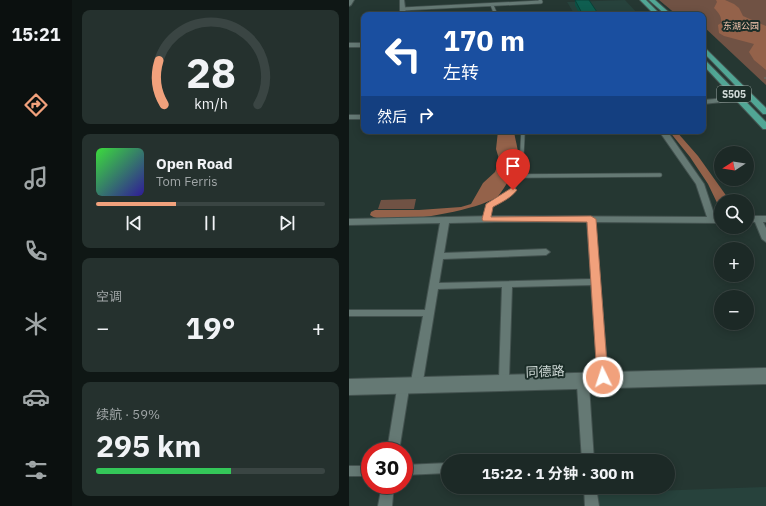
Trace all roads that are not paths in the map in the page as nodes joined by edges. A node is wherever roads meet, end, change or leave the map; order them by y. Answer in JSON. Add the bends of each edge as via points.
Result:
{"nodes":[{"id":1,"x":351,"y":0,"type":"edge"},
{"id":2,"x":403,"y":0,"type":"edge"},
{"id":3,"x":540,"y":0,"type":"edge"},
{"id":4,"x":643,"y":0,"type":"edge"},
{"id":5,"x":652,"y":0,"type":"edge"},
{"id":6,"x":349,"y":4,"type":"edge"},
{"id":7,"x":492,"y":5,"type":"junction"},
{"id":8,"x":403,"y":12,"type":"edge"},
{"id":9,"x":495,"y":12,"type":"edge"},
{"id":10,"x":655,"y":12,"type":"edge"},
{"id":11,"x":666,"y":12,"type":"edge"},
{"id":12,"x":349,"y":41,"type":"edge"},
{"id":13,"x":361,"y":41,"type":"edge"},
{"id":14,"x":361,"y":45,"type":"edge"},
{"id":15,"x":349,"y":46,"type":"edge"},
{"id":16,"x":706,"y":51,"type":"edge"},
{"id":17,"x":706,"y":64,"type":"edge"},
{"id":18,"x":739,"y":99,"type":"junction"},
{"id":19,"x":706,"y":102,"type":"edge"},
{"id":20,"x":766,"y":112,"type":"edge"},
{"id":21,"x":349,"y":117,"type":"edge"},
{"id":22,"x":361,"y":117,"type":"edge"},
{"id":23,"x":766,"y":127,"type":"edge"},
{"id":24,"x":523,"y":134,"type":"edge"},
{"id":25,"x":665,"y":134,"type":"edge"},
{"id":26,"x":660,"y":175,"type":"dead end"},
{"id":27,"x":518,"y":176,"type":"junction"},
{"id":28,"x":714,"y":214,"type":"edge"},
{"id":29,"x":486,"y":219,"type":"junction"},
{"id":30,"x":591,"y":219,"type":"junction"},
{"id":31,"x":762,"y":219,"type":"edge"},
{"id":32,"x":714,"y":220,"type":"edge"},
{"id":33,"x":445,"y":221,"type":"junction"},
{"id":34,"x":349,"y":222,"type":"edge"},
{"id":35,"x":766,"y":239,"type":"edge"},
{"id":36,"x":546,"y":252,"type":"dead end"},
{"id":37,"x":439,"y":256,"type":"junction"},
{"id":38,"x":596,"y":282,"type":"junction"},
{"id":39,"x":507,"y":284,"type":"junction"},
{"id":40,"x":434,"y":286,"type":"junction"},
{"id":41,"x":349,"y":313,"type":"edge"},
{"id":42,"x":429,"y":313,"type":"junction"},
{"id":43,"x":766,"y":372,"type":"edge"},
{"id":44,"x":603,"y":377,"type":"junction"},
{"id":45,"x":504,"y":379,"type":"junction"},
{"id":46,"x":766,"y":380,"type":"edge"},
{"id":47,"x":417,"y":381,"type":"junction"},
{"id":48,"x":349,"y":383,"type":"edge"},
{"id":49,"x":583,"y":385,"type":"junction"},
{"id":50,"x":403,"y":389,"type":"junction"},
{"id":51,"x":349,"y":390,"type":"edge"},
{"id":52,"x":394,"y":442,"type":"edge"},
{"id":53,"x":588,"y":454,"type":"edge"},
{"id":54,"x":441,"y":468,"type":"edge"},
{"id":55,"x":413,"y":470,"type":"edge"},
{"id":56,"x":349,"y":471,"type":"edge"},
{"id":57,"x":361,"y":471,"type":"edge"},
{"id":58,"x":387,"y":494,"type":"edge"},
{"id":59,"x":591,"y":494,"type":"edge"},
{"id":60,"x":385,"y":506,"type":"edge"},
{"id":61,"x":592,"y":506,"type":"edge"}],
"edges":[{"from":1,"to":6,"type":"main road"},
{"from":2,"to":8,"type":"street"},
{"from":3,"to":7,"type":"lane","via":[[541,2]]},
{"from":4,"to":10,"type":"main road"},
{"from":5,"to":11,"type":"main road"},
{"from":7,"to":8,"type":"lane"},
{"from":7,"to":9,"type":"lane"},
{"from":12,"to":13,"type":"main road"},
{"from":14,"to":15,"type":"main road"},
{"from":16,"to":20,"type":"main road","number":"S505"},
{"from":17,"to":18,"type":"main road","number":"S505"},
{"from":18,"to":19,"type":"street"},
{"from":18,"to":23,"type":"main road","number":"S505"},
{"from":21,"to":22,"type":"street"},
{"from":24,"to":27,"type":"lane"},
{"from":25,"to":28,"type":"street","via":[[700,184]]},
{"from":26,"to":27,"type":"lane"},
{"from":27,"to":29,"type":"lane","via":[[513,190],[488,207]]},
{"from":29,"to":30,"type":"street"},
{"from":29,"to":33,"type":"street"},
{"from":30,"to":32,"type":"street"},
{"from":30,"to":38,"type":"street"},
{"from":31,"to":35,"type":"street"},
{"from":33,"to":34,"type":"street"},
{"from":33,"to":37,"type":"street"},
{"from":36,"to":37,"type":"street"},
{"from":37,"to":40,"type":"street"},
{"from":38,"to":39,"type":"street"},
{"from":38,"to":44,"type":"street"},
{"from":39,"to":40,"type":"street"},
{"from":39,"to":45,"type":"street"},
{"from":40,"to":42,"type":"street"},
{"from":41,"to":42,"type":"street"},
{"from":42,"to":47,"type":"street"},
{"from":43,"to":44,"type":"main road","name":"同德路"},
{"from":44,"to":45,"type":"main road","name":"同德路"},
{"from":45,"to":47,"type":"main road","name":"同德路"},
{"from":46,"to":49,"type":"main road","name":"同德路"},
{"from":47,"to":48,"type":"main road","name":"同德路"},
{"from":49,"to":50,"type":"main road","name":"同德路"},
{"from":49,"to":53,"type":"street"},
{"from":50,"to":51,"type":"main road","name":"同德路"},
{"from":50,"to":52,"type":"street"},
{"from":54,"to":55,"type":"street"},
{"from":56,"to":57,"type":"street"},
{"from":58,"to":60,"type":"street"},
{"from":59,"to":61,"type":"street"}]}
